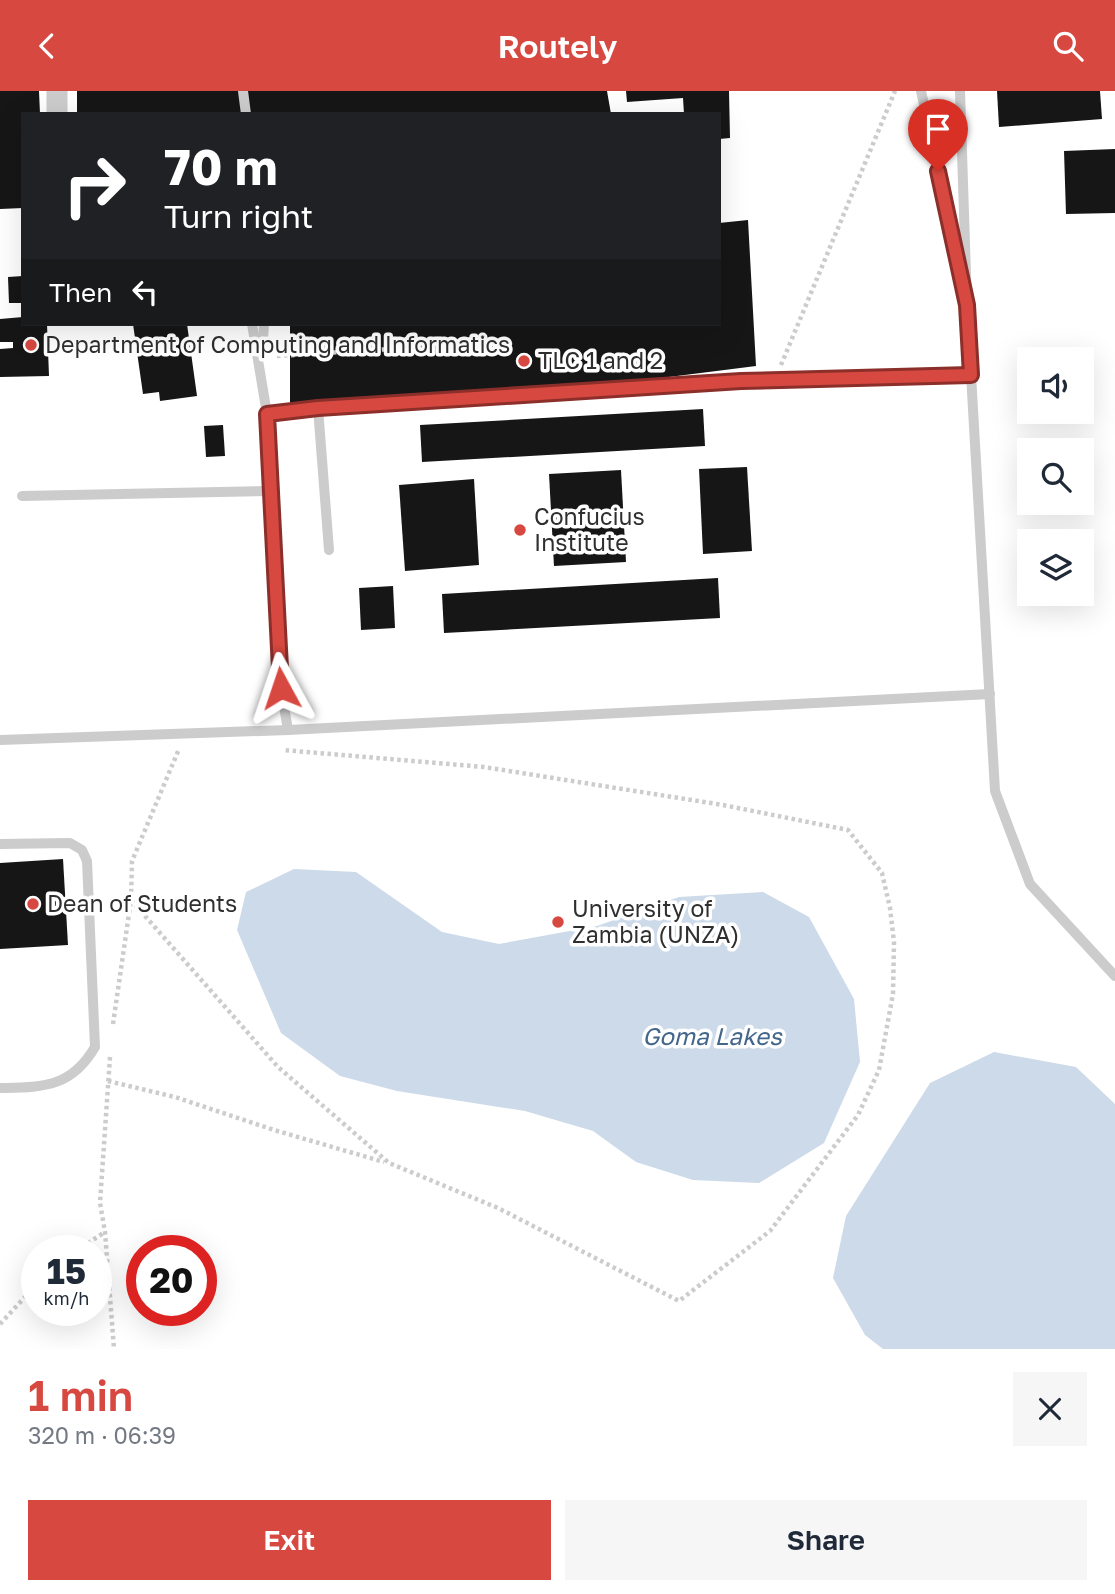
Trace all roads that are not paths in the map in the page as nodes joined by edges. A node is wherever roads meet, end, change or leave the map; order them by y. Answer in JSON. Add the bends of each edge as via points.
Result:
{"nodes":[{"id":1,"x":57,"y":91,"type":"edge"},
{"id":2,"x":243,"y":91,"type":"edge"},
{"id":3,"x":921,"y":91,"type":"edge"},
{"id":4,"x":960,"y":91,"type":"edge"},
{"id":5,"x":57,"y":112,"type":"edge"},
{"id":6,"x":246,"y":112,"type":"edge"},
{"id":7,"x":967,"y":305,"type":"junction"},
{"id":8,"x":252,"y":326,"type":"edge"},
{"id":9,"x":264,"y":326,"type":"edge"},
{"id":10,"x":971,"y":375,"type":"junction"},
{"id":11,"x":261,"y":379,"type":"junction"},
{"id":12,"x":318,"y":408,"type":"junction"},
{"id":13,"x":267,"y":414,"type":"junction"},
{"id":14,"x":271,"y":491,"type":"junction"},
{"id":15,"x":22,"y":496,"type":"dead end"},
{"id":16,"x":328,"y":550,"type":"dead end"},
{"id":17,"x":990,"y":694,"type":"junction"},
{"id":18,"x":288,"y":730,"type":"junction"},
{"id":19,"x":0,"y":740,"type":"edge"},
{"id":20,"x":0,"y":844,"type":"edge"},
{"id":21,"x":1115,"y":976,"type":"edge"},
{"id":22,"x":0,"y":1088,"type":"edge"}],
"edges":[{"from":1,"to":5,"type":"street"},
{"from":2,"to":6,"type":"lane"},
{"from":3,"to":7,"type":"lane"},
{"from":4,"to":7,"type":"lane"},
{"from":7,"to":10,"type":"lane"},
{"from":8,"to":11,"type":"lane"},
{"from":9,"to":11,"type":"lane"},
{"from":10,"to":12,"type":"lane","via":[[775,380]]},
{"from":10,"to":17,"type":"lane"},
{"from":11,"to":13,"type":"lane"},
{"from":12,"to":13,"type":"lane"},
{"from":12,"to":16,"type":"lane"},
{"from":13,"to":14,"type":"lane"},
{"from":14,"to":15,"type":"lane"},
{"from":14,"to":18,"type":"lane","via":[[278,670]]},
{"from":17,"to":18,"type":"lane"},
{"from":17,"to":21,"type":"lane","via":[[995,791],[1030,884]]},
{"from":18,"to":19,"type":"lane"},
{"from":20,"to":22,"type":"lane","via":[[70,843],[87,861],[95,1047],[75,1072],[53,1085]]}]}
